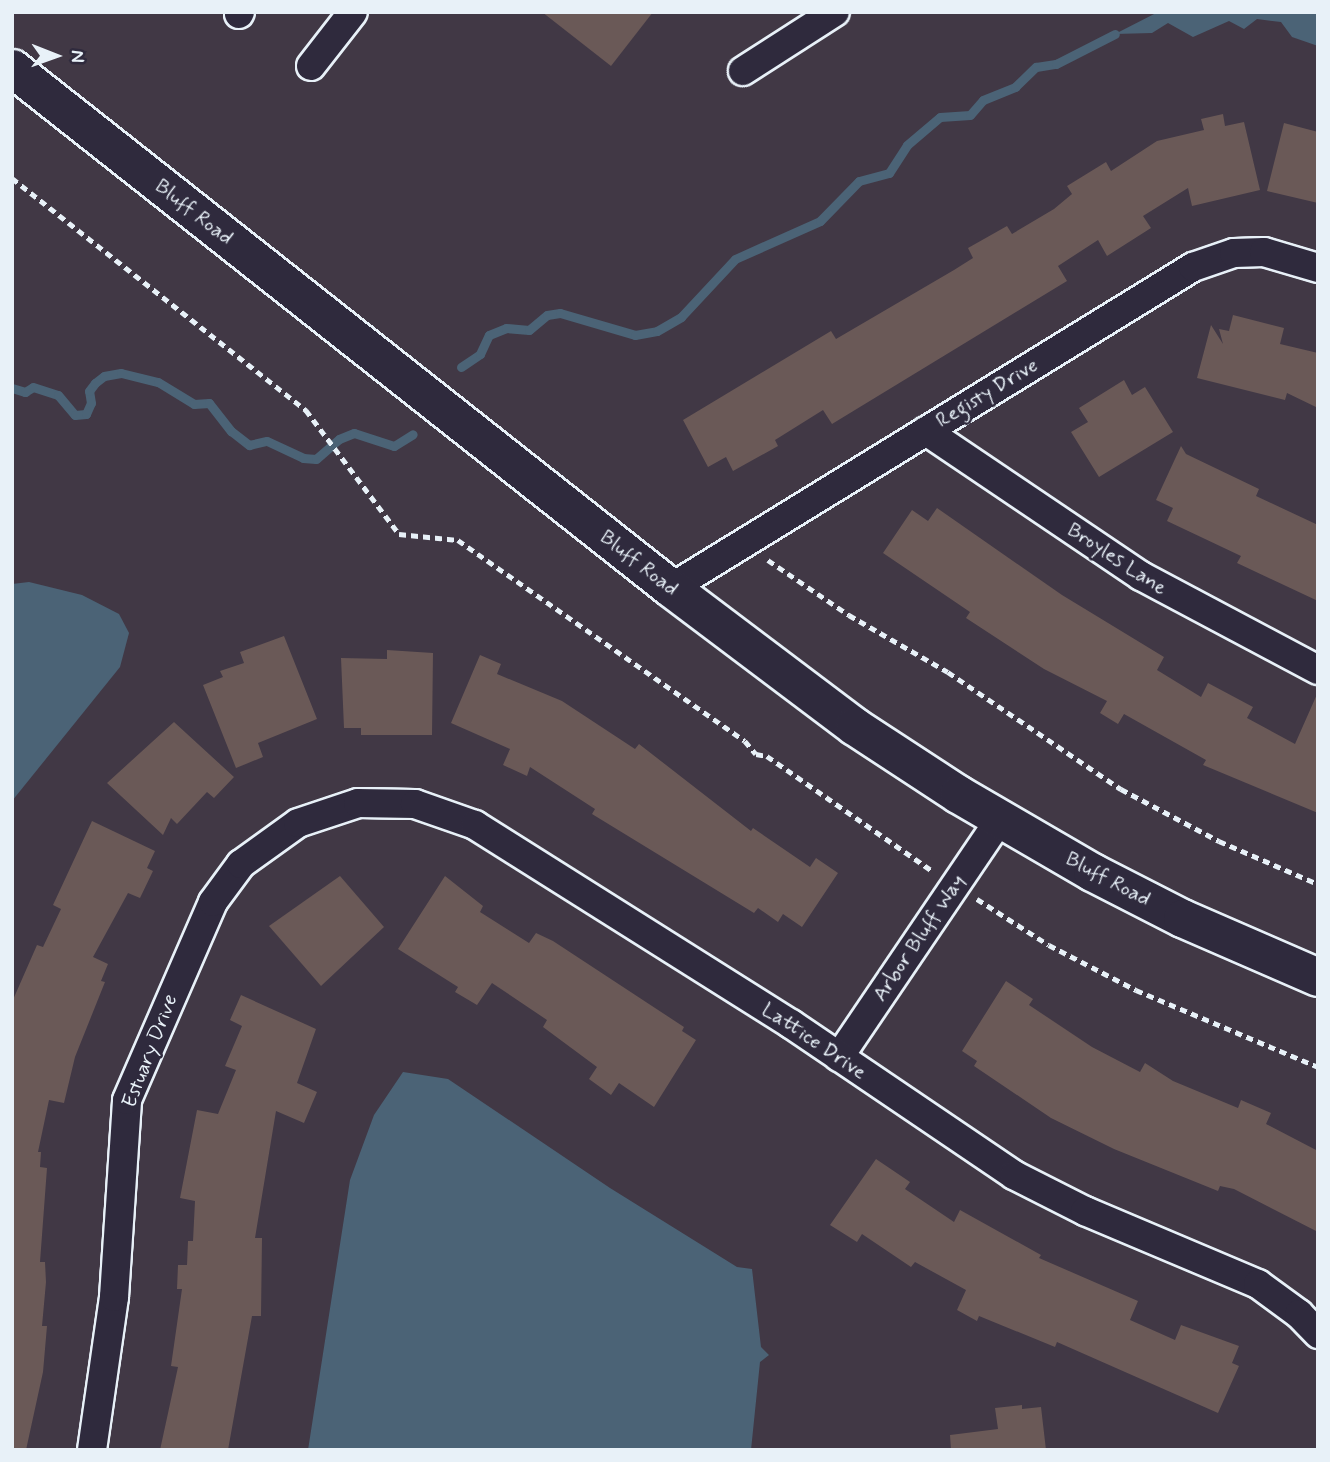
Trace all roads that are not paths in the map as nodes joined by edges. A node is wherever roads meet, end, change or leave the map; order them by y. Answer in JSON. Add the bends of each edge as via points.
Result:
{"nodes":[{"id":1,"x":353,"y":12,"type":"edge"},
{"id":2,"x":835,"y":12,"type":"edge"},
{"id":3,"x":311,"y":66,"type":"dead end"},
{"id":4,"x":12,"y":68,"type":"edge"},
{"id":5,"x":743,"y":71,"type":"dead end"},
{"id":6,"x":1318,"y":268,"type":"edge"},
{"id":7,"x":926,"y":431,"type":"junction"},
{"id":8,"x":671,"y":588,"type":"junction"},
{"id":9,"x":1318,"y":670,"type":"edge"},
{"id":10,"x":1000,"y":819,"type":"junction"},
{"id":11,"x":298,"y":823,"type":"joint"},
{"id":12,"x":1318,"y":977,"type":"edge"},
{"id":13,"x":839,"y":1057,"type":"junction"},
{"id":14,"x":1318,"y":1334,"type":"edge"},
{"id":15,"x":92,"y":1450,"type":"edge"}],
"edges":[{"from":1,"to":3,"type":"street"},
{"from":2,"to":5,"type":"street"},
{"from":4,"to":8,"type":"main road","name":"Bluff Road"},
{"from":6,"to":7,"type":"street","name":"Registy Drive","via":[[1264,252],[1211,259]]},
{"from":7,"to":8,"type":"street","name":"Registy Drive"},
{"from":7,"to":9,"type":"street","name":"Broyles Lane","via":[[1140,576]]},
{"from":8,"to":10,"type":"main road","name":"Bluff Road","via":[[854,726]]},
{"from":10,"to":12,"type":"main road","name":"Bluff Road","via":[[1162,908]]},
{"from":10,"to":13,"type":"street","name":"Arbor Bluff Way"},
{"from":11,"to":13,"type":"street","name":"Lattice Drive","via":[[358,803],[415,804],[475,825]]},
{"from":11,"to":15,"type":"street","name":"Estuary Drive","via":[[241,864],[213,902],[127,1100],[114,1297]]},
{"from":13,"to":14,"type":"street","name":"Lattice Drive","via":[[1014,1175],[1085,1211],[1258,1284]]}]}
